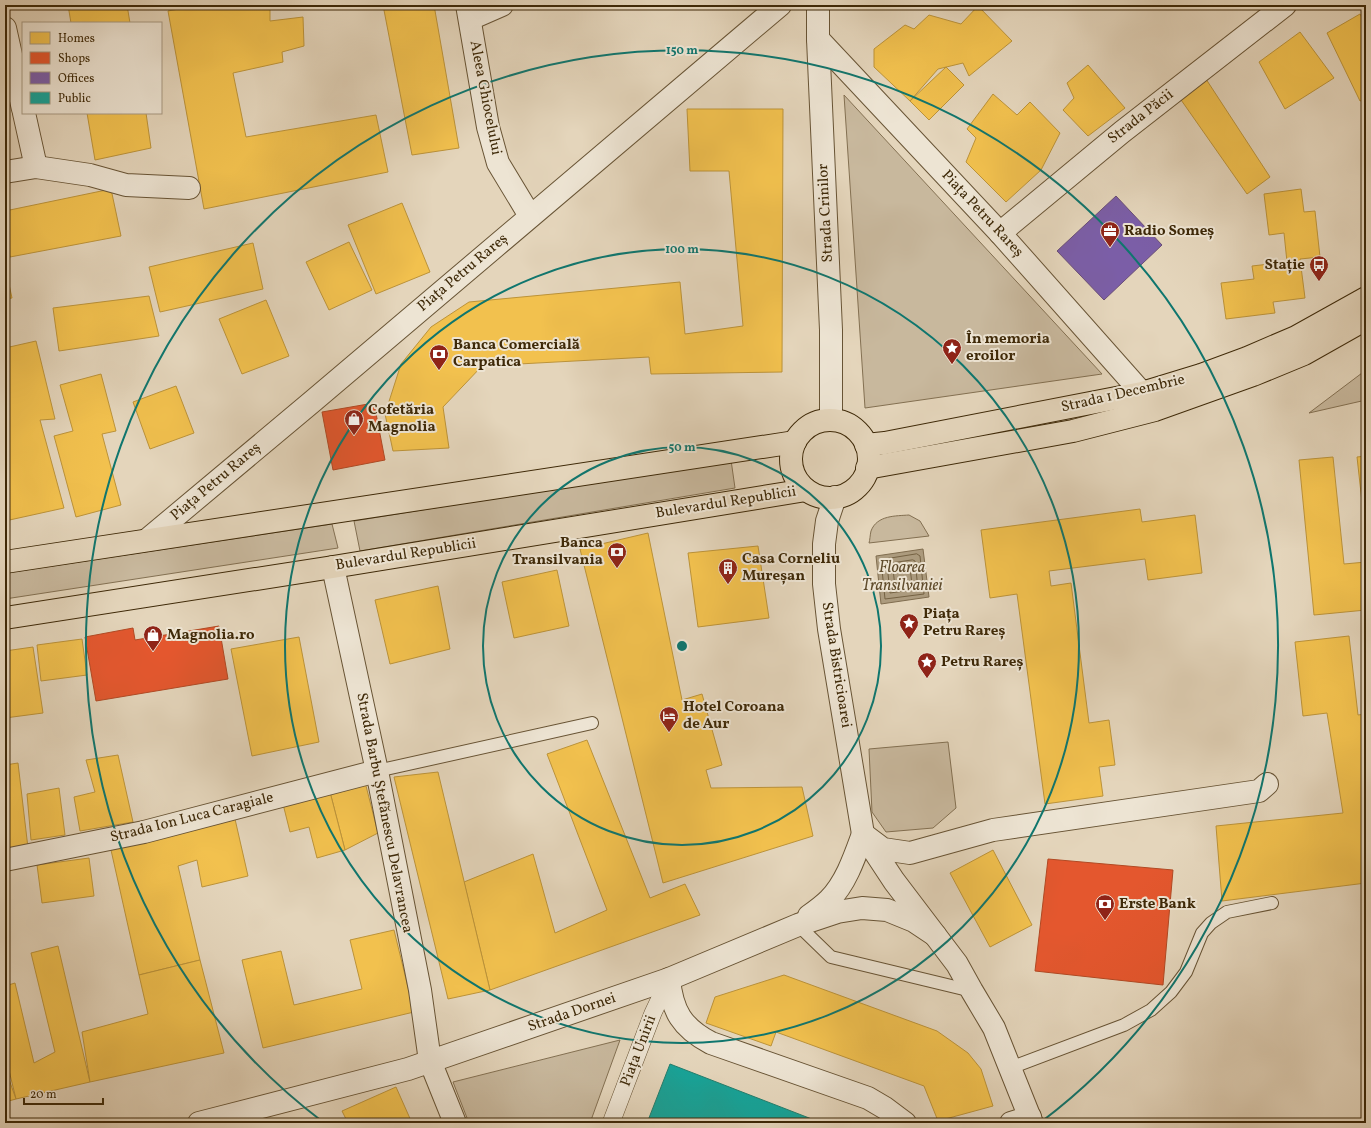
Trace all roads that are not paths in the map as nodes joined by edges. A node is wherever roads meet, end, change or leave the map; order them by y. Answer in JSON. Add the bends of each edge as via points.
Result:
{"nodes":[{"id":1,"x":502,"y":5,"type":"edge"},
{"id":2,"x":780,"y":5,"type":"edge"},
{"id":3,"x":818,"y":5,"type":"edge"},
{"id":4,"x":1285,"y":5,"type":"edge"},
{"id":5,"x":468,"y":12,"type":"edge"},
{"id":6,"x":5,"y":28,"type":"edge"},
{"id":7,"x":818,"y":38,"type":"junction"},
{"id":8,"x":22,"y":104,"type":"edge"},
{"id":9,"x":24,"y":114,"type":"edge"},
{"id":10,"x":36,"y":166,"type":"junction"},
{"id":11,"x":5,"y":172,"type":"edge"},
{"id":12,"x":189,"y":188,"type":"dead end"},
{"id":13,"x":530,"y":216,"type":"junction"},
{"id":14,"x":1000,"y":232,"type":"junction"},
{"id":15,"x":1366,"y":298,"type":"edge"},
{"id":16,"x":1366,"y":319,"type":"edge"},
{"id":17,"x":1142,"y":393,"type":"junction"},
{"id":18,"x":831,"y":420,"type":"junction"},
{"id":19,"x":795,"y":442,"type":"junction"},
{"id":20,"x":866,"y":445,"type":"junction"},
{"id":21,"x":867,"y":468,"type":"junction"},
{"id":22,"x":806,"y":490,"type":"junction"},
{"id":23,"x":835,"y":497,"type":"junction"},
{"id":24,"x":147,"y":540,"type":"junction"},
{"id":25,"x":5,"y":562,"type":"edge"},
{"id":26,"x":333,"y":567,"type":"junction"},
{"id":27,"x":5,"y":618,"type":"edge"},
{"id":28,"x":592,"y":723,"type":"dead end"},
{"id":29,"x":377,"y":771,"type":"junction"},
{"id":30,"x":1267,"y":784,"type":"dead end"},
{"id":31,"x":863,"y":834,"type":"junction"},
{"id":32,"x":5,"y":860,"type":"edge"},
{"id":33,"x":1272,"y":903,"type":"dead end"},
{"id":34,"x":798,"y":925,"type":"junction"},
{"id":35,"x":935,"y":935,"type":"junction"},
{"id":36,"x":669,"y":979,"type":"junction"},
{"id":37,"x":972,"y":991,"type":"junction"},
{"id":38,"x":430,"y":1061,"type":"junction"},
{"id":39,"x":1010,"y":1068,"type":"junction"},
{"id":40,"x":1024,"y":1121,"type":"edge"},
{"id":41,"x":199,"y":1123,"type":"edge"},
{"id":42,"x":455,"y":1123,"type":"edge"},
{"id":43,"x":610,"y":1123,"type":"edge"},
{"id":44,"x":905,"y":1123,"type":"edge"}],
"edges":[{"from":1,"to":5,"type":"street","name":"Aleea Ghiocelului"},
{"from":2,"to":13,"type":"street","name":"Piața Petru Rareș"},
{"from":3,"to":7,"type":"street","name":"Strada Crinilor"},
{"from":4,"to":14,"type":"street","name":"Strada Păcii","via":[[1122,132]]},
{"from":5,"to":13,"type":"street","name":"Aleea Ghiocelului","via":[[488,126],[498,162]]},
{"from":6,"to":8,"type":"street"},
{"from":7,"to":14,"type":"street","name":"Piața Petru Rareș"},
{"from":7,"to":18,"type":"street","name":"Strada Crinilor","via":[[831,330]]},
{"from":9,"to":10,"type":"street"},
{"from":10,"to":11,"type":"street"},
{"from":10,"to":12,"type":"street","via":[[90,175],[126,185]]},
{"from":13,"to":24,"type":"street","name":"Piața Petru Rareș"},
{"from":14,"to":17,"type":"street","name":"Piața Petru Rareș"},
{"from":15,"to":17,"type":"main road","name":"Strada 1 Decembrie","via":[[1296,337],[1247,358]]},
{"from":16,"to":21,"type":"main road","name":"Strada 1 Decembrie","via":[[1304,354],[1155,410],[1073,431]]},
{"from":17,"to":20,"type":"main road","name":"Strada 1 Decembrie"},
{"from":18,"to":19,"type":"main road","via":[[810,426]]},
{"from":18,"to":20,"type":"main road","via":[[842,422],[852,428]]},
{"from":19,"to":22,"type":"main road","via":[[791,455],[792,468],[797,480]]},
{"from":19,"to":24,"type":"main road"},
{"from":20,"to":21,"type":"main road"},
{"from":21,"to":23,"type":"main road","via":[[856,488]]},
{"from":22,"to":23,"type":"main road","via":[[825,498]]},
{"from":22,"to":26,"type":"main road","name":"Bulevardul Republicii"},
{"from":23,"to":31,"type":"street","name":"Strada Bistricioarei","via":[[827,520],[824,584]]},
{"from":24,"to":25,"type":"main road"},
{"from":26,"to":27,"type":"main road","name":"Bulevardul Republicii"},
{"from":26,"to":29,"type":"street","name":"Strada Barbu Ștefănescu Delavrancea"},
{"from":28,"to":29,"type":"lane"},
{"from":29,"to":32,"type":"street","name":"Strada Ion Luca Caragiale","via":[[144,832]]},
{"from":29,"to":38,"type":"street","name":"Strada Barbu Ștefănescu Delavrancea","via":[[420,990]]},
{"from":30,"to":31,"type":"street","via":[[1259,791],[993,830],[910,853],[883,849]]},
{"from":31,"to":34,"type":"street","name":"Strada Bistricioarei","via":[[841,884],[829,900]]},
{"from":31,"to":35,"type":"street","name":"Strada Bistricioarei","via":[[894,881]]},
{"from":33,"to":39,"type":"lane","via":[[1227,912],[1211,922],[1202,933],[1186,972],[1171,992],[1152,1010],[1124,1025]]},
{"from":34,"to":35,"type":"street","name":"Strada Dornei","via":[[837,912],[862,908],[887,910],[914,921]]},
{"from":34,"to":36,"type":"street","name":"Strada Dornei"},
{"from":34,"to":37,"type":"lane","via":[[830,957]]},
{"from":35,"to":37,"type":"street","name":"Strada Bistricioarei","via":[[957,964]]},
{"from":36,"to":38,"type":"street","name":"Strada Dornei"},
{"from":36,"to":43,"type":"street","name":"Piața Unirii"},
{"from":36,"to":44,"type":"street","via":[[675,1009],[683,1022],[700,1038],[868,1098]]},
{"from":37,"to":39,"type":"street","name":"Strada Bistricioarei","via":[[994,1028]]},
{"from":38,"to":41,"type":"street","name":"Strada Dornei"},
{"from":38,"to":42,"type":"street"},
{"from":39,"to":40,"type":"street","name":"Strada Bistricioarei"}]}
